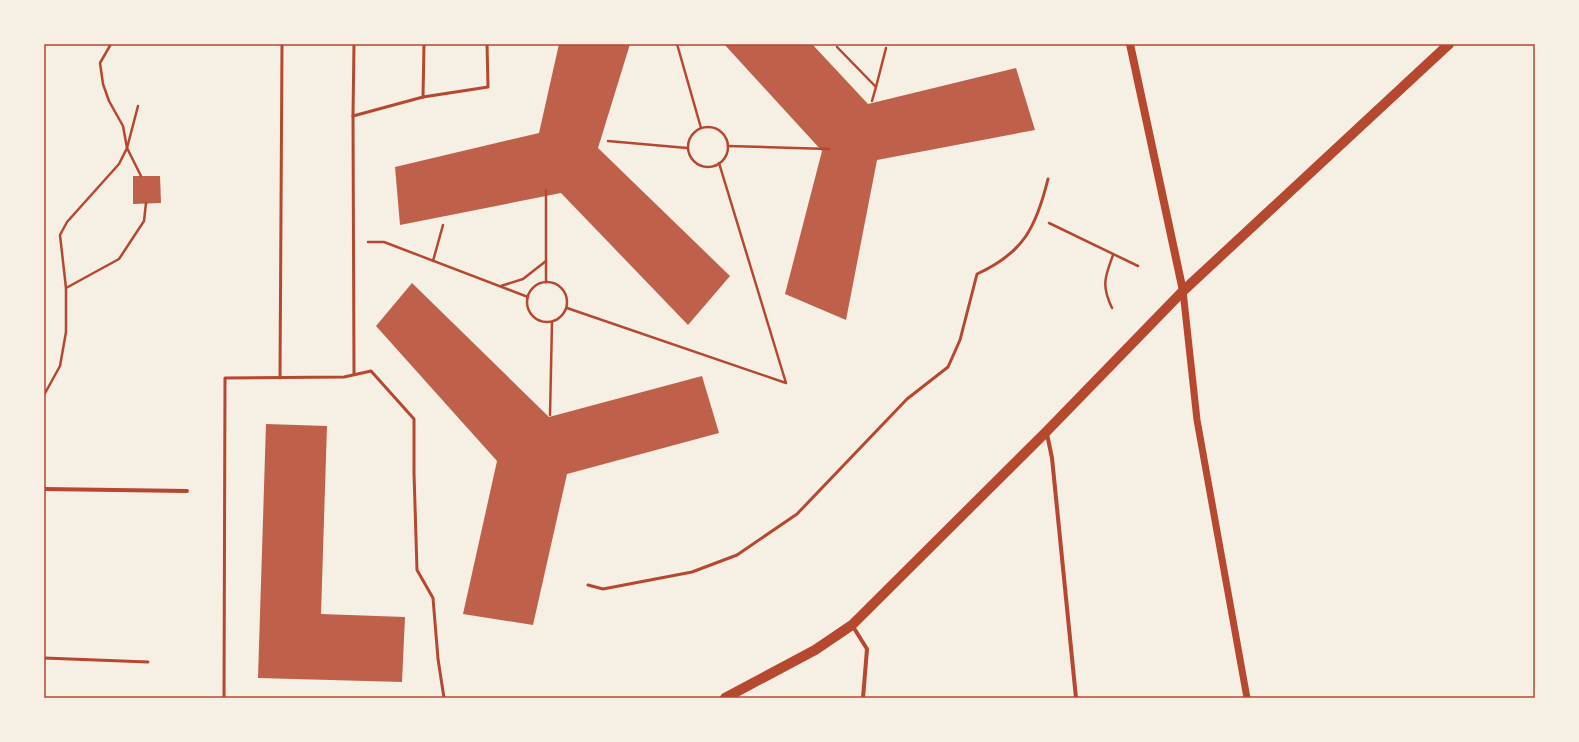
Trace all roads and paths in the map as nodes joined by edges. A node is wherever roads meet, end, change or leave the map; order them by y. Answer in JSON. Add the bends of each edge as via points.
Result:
{"nodes":[{"id":1,"x":111,"y":44,"type":"edge"},
{"id":2,"x":282,"y":44,"type":"edge"},
{"id":3,"x":354,"y":44,"type":"edge"},
{"id":4,"x":424,"y":44,"type":"edge"},
{"id":5,"x":487,"y":44,"type":"edge"},
{"id":6,"x":677,"y":44,"type":"edge"},
{"id":7,"x":1130,"y":44,"type":"edge"},
{"id":8,"x":1449,"y":44,"type":"edge"},
{"id":9,"x":837,"y":48,"type":"dead end"},
{"id":10,"x":886,"y":48,"type":"dead end"},
{"id":11,"x":876,"y":87,"type":"junction"},
{"id":12,"x":423,"y":97,"type":"junction"},
{"id":13,"x":872,"y":101,"type":"dead end"},
{"id":14,"x":138,"y":106,"type":"dead end"},
{"id":15,"x":352,"y":116,"type":"junction"},
{"id":16,"x":701,"y":128,"type":"junction"},
{"id":17,"x":608,"y":141,"type":"dead end"},
{"id":18,"x":728,"y":146,"type":"junction"},
{"id":19,"x":127,"y":148,"type":"junction"},
{"id":20,"x":688,"y":148,"type":"junction"},
{"id":21,"x":829,"y":149,"type":"dead end"},
{"id":22,"x":719,"y":163,"type":"junction"},
{"id":23,"x":142,"y":176,"type":"dead end"},
{"id":24,"x":1048,"y":180,"type":"dead end"},
{"id":25,"x":546,"y":190,"type":"dead end"},
{"id":26,"x":146,"y":203,"type":"dead end"},
{"id":27,"x":1036,"y":217,"type":"junction"},
{"id":28,"x":443,"y":225,"type":"dead end"},
{"id":29,"x":354,"y":242,"type":"junction"},
{"id":30,"x":1113,"y":255,"type":"junction"},
{"id":31,"x":433,"y":260,"type":"junction"},
{"id":32,"x":546,"y":261,"type":"junction"},
{"id":33,"x":1138,"y":266,"type":"dead end"},
{"id":34,"x":546,"y":282,"type":"junction"},
{"id":35,"x":500,"y":286,"type":"junction"},
{"id":36,"x":66,"y":288,"type":"junction"},
{"id":37,"x":1183,"y":291,"type":"junction"},
{"id":38,"x":528,"y":297,"type":"junction"},
{"id":39,"x":567,"y":308,"type":"junction"},
{"id":40,"x":1112,"y":308,"type":"dead end"},
{"id":41,"x":552,"y":322,"type":"junction"},
{"id":42,"x":354,"y":374,"type":"junction"},
{"id":43,"x":280,"y":378,"type":"junction"},
{"id":44,"x":44,"y":395,"type":"edge"},
{"id":45,"x":550,"y":415,"type":"dead end"},
{"id":46,"x":1046,"y":432,"type":"junction"},
{"id":47,"x":44,"y":489,"type":"edge"},
{"id":48,"x":187,"y":491,"type":"dead end"},
{"id":49,"x":588,"y":585,"type":"dead end"},
{"id":50,"x":852,"y":625,"type":"junction"},
{"id":51,"x":44,"y":658,"type":"edge"},
{"id":52,"x":148,"y":662,"type":"dead end"},
{"id":53,"x":224,"y":698,"type":"edge"},
{"id":54,"x":444,"y":698,"type":"edge"},
{"id":55,"x":725,"y":698,"type":"edge"},
{"id":56,"x":863,"y":698,"type":"edge"},
{"id":57,"x":1076,"y":698,"type":"edge"},
{"id":58,"x":1247,"y":698,"type":"edge"}],
"edges":[{"from":1,"to":19,"type":"path","via":[[100,63],[102,84],[123,126]]},
{"from":2,"to":43,"type":"lane"},
{"from":3,"to":15,"type":"lane"},
{"from":4,"to":12,"type":"lane"},
{"from":5,"to":12,"type":"lane","via":[[488,87]]},
{"from":6,"to":16,"type":"path"},
{"from":7,"to":37,"type":"main road"},
{"from":8,"to":37,"type":"main road"},
{"from":9,"to":11,"type":"path"},
{"from":10,"to":11,"type":"path"},
{"from":11,"to":13,"type":"path"},
{"from":12,"to":15,"type":"lane"},
{"from":14,"to":19,"type":"path"},
{"from":15,"to":29,"type":"lane"},
{"from":16,"to":18,"type":"path","via":[[707,126],[719,130],[724,134]]},
{"from":16,"to":20,"type":"path","via":[[691,136]]},
{"from":17,"to":20,"type":"path"},
{"from":18,"to":21,"type":"path"},
{"from":18,"to":22,"type":"path"},
{"from":19,"to":23,"type":"path"},
{"from":19,"to":36,"type":"path","via":[[119,164],[67,222],[60,235]]},
{"from":20,"to":22,"type":"path","via":[[693,161],[699,165],[706,167]]},
{"from":22,"to":39,"type":"path","via":[[786,383]]},
{"from":24,"to":27,"type":"lane"},
{"from":25,"to":32,"type":"path"},
{"from":26,"to":36,"type":"path","via":[[144,221],[119,259]]},
{"from":27,"to":30,"type":"path"},
{"from":27,"to":49,"type":"lane","via":[[1028,235],[1014,252],[977,274],[960,340],[948,367],[908,399],[797,514],[737,555],[692,572],[604,589]]},
{"from":28,"to":31,"type":"path"},
{"from":29,"to":31,"type":"path","via":[[384,242]]},
{"from":29,"to":42,"type":"lane"},
{"from":30,"to":33,"type":"path"},
{"from":30,"to":40,"type":"path","via":[[1104,279],[1105,294]]},
{"from":31,"to":35,"type":"path"},
{"from":32,"to":34,"type":"path"},
{"from":32,"to":35,"type":"path","via":[[523,279]]},
{"from":34,"to":38,"type":"path","via":[[534,286]]},
{"from":34,"to":39,"type":"path","via":[[563,289]]},
{"from":35,"to":38,"type":"path"},
{"from":36,"to":44,"type":"path","via":[[66,332],[60,366]]},
{"from":37,"to":46,"type":"main road"},
{"from":37,"to":58,"type":"street","via":[[1197,420]]},
{"from":38,"to":41,"type":"path","via":[[527,304],[533,316],[539,320]]},
{"from":39,"to":41,"type":"path","via":[[559,319]]},
{"from":41,"to":45,"type":"path"},
{"from":42,"to":43,"type":"lane","via":[[344,377]]},
{"from":42,"to":54,"type":"lane","via":[[371,371],[414,419],[417,570],[433,598]]},
{"from":43,"to":53,"type":"lane","via":[[225,378]]},
{"from":46,"to":50,"type":"main road"},
{"from":46,"to":57,"type":"street","via":[[1052,458]]},
{"from":47,"to":48,"type":"street"},
{"from":50,"to":55,"type":"main road","via":[[815,650]]},
{"from":50,"to":56,"type":"street","via":[[867,649]]},
{"from":51,"to":52,"type":"lane"}]}
